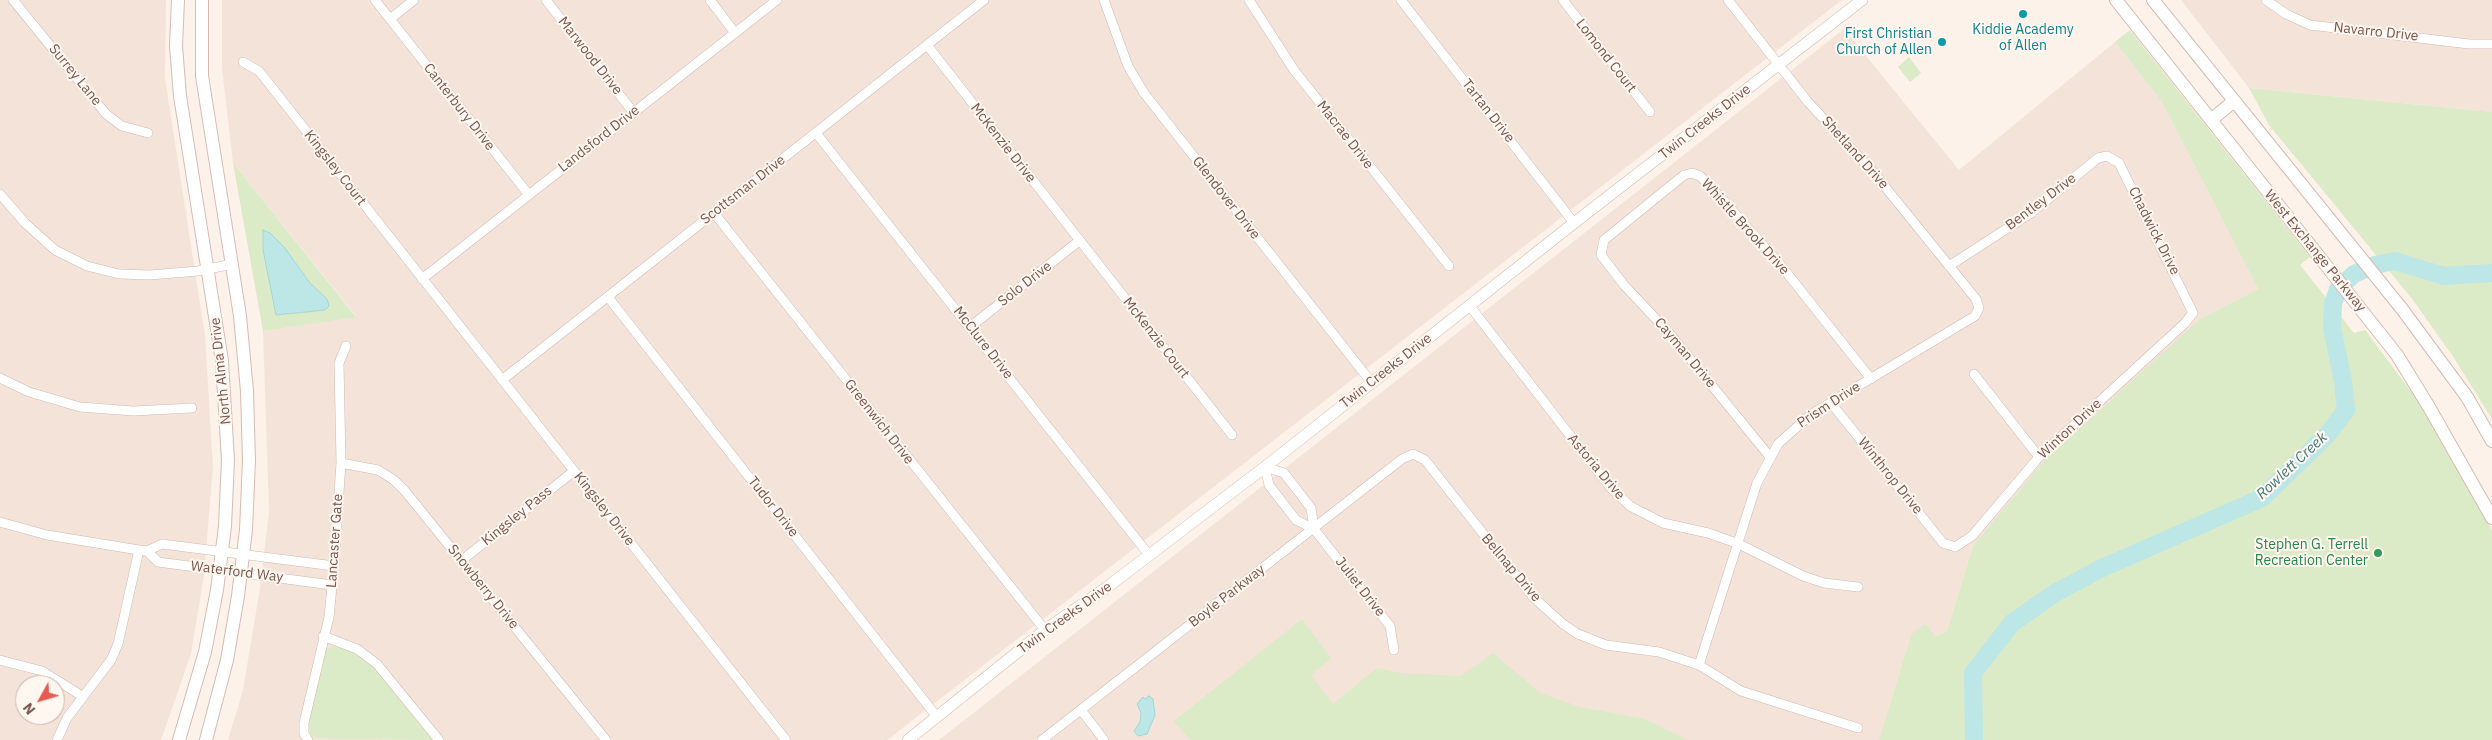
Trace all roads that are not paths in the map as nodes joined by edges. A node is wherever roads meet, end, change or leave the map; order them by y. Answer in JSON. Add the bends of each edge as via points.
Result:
{"nodes":[{"id":1,"x":13,"y":0,"type":"edge"},
{"id":2,"x":178,"y":0,"type":"edge"},
{"id":3,"x":202,"y":0,"type":"edge"},
{"id":4,"x":375,"y":0,"type":"edge"},
{"id":5,"x":414,"y":0,"type":"edge"},
{"id":6,"x":546,"y":0,"type":"edge"},
{"id":7,"x":710,"y":0,"type":"edge"},
{"id":8,"x":777,"y":0,"type":"edge"},
{"id":9,"x":984,"y":0,"type":"edge"},
{"id":10,"x":1104,"y":0,"type":"edge"},
{"id":11,"x":1248,"y":0,"type":"edge"},
{"id":12,"x":1401,"y":0,"type":"edge"},
{"id":13,"x":1563,"y":0,"type":"edge"},
{"id":14,"x":1728,"y":0,"type":"edge"},
{"id":15,"x":1862,"y":0,"type":"edge"},
{"id":16,"x":2116,"y":0,"type":"edge"},
{"id":17,"x":2153,"y":0,"type":"edge"},
{"id":18,"x":2266,"y":0,"type":"edge"},
{"id":19,"x":390,"y":19,"type":"junction"},
{"id":20,"x":735,"y":33,"type":"junction"},
{"id":21,"x":2492,"y":44,"type":"edge"},
{"id":22,"x":927,"y":45,"type":"junction"},
{"id":23,"x":243,"y":62,"type":"dead end"},
{"id":24,"x":1779,"y":64,"type":"junction"},
{"id":25,"x":2234,"y":101,"type":"junction"},
{"id":26,"x":633,"y":112,"type":"junction"},
{"id":27,"x":1650,"y":112,"type":"dead end"},
{"id":28,"x":2211,"y":120,"type":"junction"},
{"id":29,"x":148,"y":133,"type":"dead end"},
{"id":30,"x":816,"y":133,"type":"junction"},
{"id":31,"x":2108,"y":156,"type":"joint"},
{"id":32,"x":0,"y":194,"type":"edge"},
{"id":33,"x":529,"y":195,"type":"junction"},
{"id":34,"x":714,"y":213,"type":"junction"},
{"id":35,"x":1574,"y":223,"type":"junction"},
{"id":36,"x":1079,"y":241,"type":"junction"},
{"id":37,"x":1600,"y":250,"type":"joint"},
{"id":38,"x":234,"y":264,"type":"junction"},
{"id":39,"x":1449,"y":266,"type":"dead end"},
{"id":40,"x":1949,"y":266,"type":"junction"},
{"id":41,"x":209,"y":269,"type":"junction"},
{"id":42,"x":422,"y":279,"type":"junction"},
{"id":43,"x":608,"y":297,"type":"junction"},
{"id":44,"x":1469,"y":306,"type":"junction"},
{"id":45,"x":1979,"y":308,"type":"joint"},
{"id":46,"x":2193,"y":313,"type":"joint"},
{"id":47,"x":970,"y":327,"type":"junction"},
{"id":48,"x":346,"y":346,"type":"dead end"},
{"id":49,"x":1974,"y":374,"type":"dead end"},
{"id":50,"x":0,"y":378,"type":"edge"},
{"id":51,"x":1871,"y":379,"type":"junction"},
{"id":52,"x":502,"y":380,"type":"junction"},
{"id":53,"x":1370,"y":382,"type":"junction"},
{"id":54,"x":1832,"y":403,"type":"junction"},
{"id":55,"x":192,"y":408,"type":"dead end"},
{"id":56,"x":1232,"y":435,"type":"dead end"},
{"id":57,"x":2492,"y":441,"type":"edge"},
{"id":58,"x":1414,"y":454,"type":"joint"},
{"id":59,"x":1770,"y":457,"type":"junction"},
{"id":60,"x":2039,"y":457,"type":"junction"},
{"id":61,"x":341,"y":464,"type":"junction"},
{"id":62,"x":1265,"y":467,"type":"junction"},
{"id":63,"x":574,"y":471,"type":"junction"},
{"id":64,"x":2492,"y":518,"type":"edge"},
{"id":65,"x":0,"y":522,"type":"edge"},
{"id":66,"x":1314,"y":529,"type":"junction"},
{"id":67,"x":1740,"y":544,"type":"junction"},
{"id":68,"x":1951,"y":547,"type":"joint"},
{"id":69,"x":143,"y":550,"type":"junction"},
{"id":70,"x":222,"y":552,"type":"junction"},
{"id":71,"x":243,"y":554,"type":"junction"},
{"id":72,"x":1149,"y":555,"type":"junction"},
{"id":73,"x":461,"y":561,"type":"junction"},
{"id":74,"x":334,"y":566,"type":"junction"},
{"id":75,"x":220,"y":570,"type":"junction"},
{"id":76,"x":241,"y":572,"type":"junction"},
{"id":77,"x":332,"y":584,"type":"junction"},
{"id":78,"x":1858,"y":587,"type":"dead end"},
{"id":79,"x":1045,"y":630,"type":"junction"},
{"id":80,"x":323,"y":636,"type":"junction"},
{"id":81,"x":1394,"y":650,"type":"dead end"},
{"id":82,"x":0,"y":660,"type":"edge"},
{"id":83,"x":1699,"y":665,"type":"junction"},
{"id":84,"x":82,"y":696,"type":"junction"},
{"id":85,"x":1081,"y":710,"type":"junction"},
{"id":86,"x":937,"y":717,"type":"junction"},
{"id":87,"x":1858,"y":728,"type":"dead end"},
{"id":88,"x":306,"y":737,"type":"edge"},
{"id":89,"x":57,"y":740,"type":"edge"},
{"id":90,"x":179,"y":740,"type":"edge"},
{"id":91,"x":206,"y":740,"type":"edge"},
{"id":92,"x":438,"y":740,"type":"edge"},
{"id":93,"x":606,"y":740,"type":"edge"},
{"id":94,"x":786,"y":740,"type":"edge"},
{"id":95,"x":908,"y":740,"type":"edge"},
{"id":96,"x":1042,"y":740,"type":"edge"},
{"id":97,"x":1104,"y":740,"type":"edge"}],
"edges":[{"from":1,"to":29,"type":"street","name":"Surrey Lane","via":[[106,114],[122,126]]},
{"from":2,"to":41,"type":"main road","name":"North Alma Drive","via":[[176,46],[180,96]]},
{"from":3,"to":38,"type":"main road","name":"North Alma Drive","via":[[202,76]]},
{"from":4,"to":19,"type":"street","name":"Canterbury Drive"},
{"from":5,"to":19,"type":"street"},
{"from":6,"to":26,"type":"street","name":"Marwood Drive"},
{"from":7,"to":20,"type":"street"},
{"from":8,"to":20,"type":"street","name":"Landsford Drive"},
{"from":9,"to":22,"type":"street","name":"Scottsman Drive"},
{"from":10,"to":53,"type":"street","name":"Glendover Drive","via":[[1128,66],[1144,93]]},
{"from":11,"to":39,"type":"street","name":"Macrae Drive","via":[[1294,70]]},
{"from":12,"to":35,"type":"street","name":"Tartan Drive"},
{"from":13,"to":27,"type":"street","name":"Lomond Court"},
{"from":14,"to":24,"type":"street","name":"Shetland Drive"},
{"from":15,"to":24,"type":"street","name":"Twin Creeks Drive"},
{"from":16,"to":28,"type":"main road","name":"West Exchange Parkway"},
{"from":17,"to":25,"type":"main road"},
{"from":18,"to":21,"type":"street","name":"Navarro Drive","via":[[2310,25]]},
{"from":19,"to":33,"type":"street","name":"Canterbury Drive"},
{"from":20,"to":26,"type":"street","name":"Landsford Drive"},
{"from":22,"to":30,"type":"street","name":"Scottsman Drive"},
{"from":22,"to":36,"type":"street","name":"McKenzie Drive"},
{"from":23,"to":42,"type":"street","name":"Kingsley Court","via":[[259,71]]},
{"from":24,"to":35,"type":"street","name":"Twin Creeks Drive"},
{"from":24,"to":40,"type":"street","name":"Shetland Drive"},
{"from":25,"to":28,"type":"main road"},
{"from":25,"to":57,"type":"main road","via":[[2402,309],[2467,398]]},
{"from":26,"to":33,"type":"street","name":"Landsford Drive"},
{"from":28,"to":64,"type":"main road","name":"West Exchange Parkway","via":[[2378,330],[2429,406]]},
{"from":30,"to":34,"type":"street","name":"Scottsman Drive"},
{"from":30,"to":47,"type":"street","name":"McClure Drive"},
{"from":31,"to":40,"type":"street","name":"Bentley Drive","via":[[2098,158],[2031,213]]},
{"from":31,"to":46,"type":"street","name":"Chadwick Drive","via":[[2119,163]]},
{"from":32,"to":41,"type":"street","via":[[25,223],[56,250],[87,266],[119,274],[150,275]]},
{"from":33,"to":42,"type":"street","name":"Landsford Drive"},
{"from":34,"to":43,"type":"street","name":"Scottsman Drive"},
{"from":34,"to":79,"type":"street","name":"Greenwich Drive"},
{"from":35,"to":44,"type":"street","name":"Twin Creeks Drive"},
{"from":36,"to":47,"type":"street","name":"Solo Drive"},
{"from":36,"to":56,"type":"street","name":"McKenzie Court"},
{"from":37,"to":51,"type":"street","name":"Whistle Brook Drive","via":[[1604,240],[1684,176],[1696,174],[1779,263]]},
{"from":37,"to":59,"type":"street","name":"Cayman Drive","via":[[1602,260],[1670,334]]},
{"from":38,"to":41,"type":"street"},
{"from":38,"to":71,"type":"main road","name":"North Alma Drive","via":[[249,426]]},
{"from":40,"to":45,"type":"street","name":"Shetland Drive","via":[[1976,299]]},
{"from":41,"to":70,"type":"main road","name":"North Alma Drive","via":[[222,361],[227,427]]},
{"from":42,"to":52,"type":"street","name":"Kingsley Drive"},
{"from":43,"to":52,"type":"street","name":"Scottsman Drive"},
{"from":43,"to":86,"type":"street","name":"Tudor Drive"},
{"from":44,"to":53,"type":"street","name":"Twin Creeks Drive"},
{"from":44,"to":67,"type":"street","name":"Astoria Drive","via":[[1619,496],[1640,512],[1663,523]]},
{"from":45,"to":51,"type":"street","name":"Prism Drive","via":[[1975,316]]},
{"from":46,"to":60,"type":"street","name":"Winton Drive","via":[[2186,323]]},
{"from":47,"to":72,"type":"street","name":"McClure Drive"},
{"from":48,"to":61,"type":"street","name":"Lancaster Gate","via":[[339,363]]},
{"from":49,"to":60,"type":"street"},
{"from":50,"to":55,"type":"street","via":[[29,392],[80,407],[133,411]]},
{"from":51,"to":54,"type":"street","name":"Prism Drive"},
{"from":52,"to":63,"type":"street","name":"Kingsley Drive"},
{"from":53,"to":62,"type":"street","name":"Twin Creeks Drive"},
{"from":54,"to":59,"type":"street","name":"Prism Drive","via":[[1803,420],[1778,444]]},
{"from":54,"to":68,"type":"street","name":"Winthrop Drive","via":[[1943,543]]},
{"from":58,"to":66,"type":"street","name":"Boyle Parkway","via":[[1402,459]]},
{"from":58,"to":83,"type":"street","name":"Bellnap Drive","via":[[1425,460],[1533,597],[1563,624],[1606,645],[1659,652]]},
{"from":59,"to":67,"type":"street","name":"Prism Drive","via":[[1757,483]]},
{"from":60,"to":68,"type":"street","name":"Winton Drive","via":[[1972,536]]},
{"from":61,"to":73,"type":"street","name":"Snowberry Drive","via":[[378,470],[394,480]]},
{"from":61,"to":74,"type":"street","name":"Lancaster Gate"},
{"from":62,"to":66,"type":"street","name":"Juliet Drive","via":[[1269,485],[1296,520]]},
{"from":62,"to":66,"type":"street","name":"Juliet Drive","via":[[1284,473],[1311,508]]},
{"from":62,"to":72,"type":"street","name":"Twin Creeks Drive"},
{"from":63,"to":73,"type":"street","name":"Kingsley Pass"},
{"from":63,"to":94,"type":"street","name":"Kingsley Drive"},
{"from":65,"to":69,"type":"street","name":"Waterford Way","via":[[47,535]]},
{"from":66,"to":81,"type":"street","name":"Juliet Drive","via":[[1390,626]]},
{"from":66,"to":85,"type":"street","name":"Boyle Parkway"},
{"from":67,"to":78,"type":"street","name":"Astoria Drive","via":[[1803,576],[1824,583]]},
{"from":67,"to":83,"type":"street","name":"Prism Drive"},
{"from":69,"to":70,"type":"street","name":"Waterford Way","via":[[162,544]]},
{"from":69,"to":75,"type":"street","name":"Waterford Way","via":[[158,562]]},
{"from":69,"to":84,"type":"street","via":[[118,644],[110,660]]},
{"from":70,"to":71,"type":"street","name":"Waterford Way"},
{"from":70,"to":75,"type":"main road","name":"North Alma Drive"},
{"from":71,"to":74,"type":"street","name":"Waterford Way"},
{"from":71,"to":76,"type":"main road","name":"North Alma Drive"},
{"from":72,"to":79,"type":"street","name":"Twin Creeks Drive"},
{"from":73,"to":93,"type":"street","name":"Snowberry Drive"},
{"from":74,"to":77,"type":"street","name":"Lancaster Gate"},
{"from":75,"to":76,"type":"street","name":"Waterford Way"},
{"from":75,"to":90,"type":"main road","name":"North Alma Drive","via":[[205,652]]},
{"from":76,"to":77,"type":"street","name":"Waterford Way"},
{"from":76,"to":91,"type":"main road","name":"North Alma Drive","via":[[227,660]]},
{"from":77,"to":80,"type":"street","name":"Lancaster Gate","via":[[329,618]]},
{"from":79,"to":86,"type":"street","name":"Twin Creeks Drive"},
{"from":80,"to":88,"type":"street","name":"Lancaster Gate","via":[[304,723]]},
{"from":80,"to":92,"type":"street","via":[[356,649],[377,664]]},
{"from":82,"to":84,"type":"street","via":[[42,671]]},
{"from":83,"to":87,"type":"street","name":"Bellnap Drive","via":[[1741,691]]},
{"from":84,"to":89,"type":"street"},
{"from":85,"to":96,"type":"street","name":"Boyle Parkway"},
{"from":85,"to":97,"type":"street"},
{"from":86,"to":95,"type":"street","name":"Twin Creeks Drive"}]}
